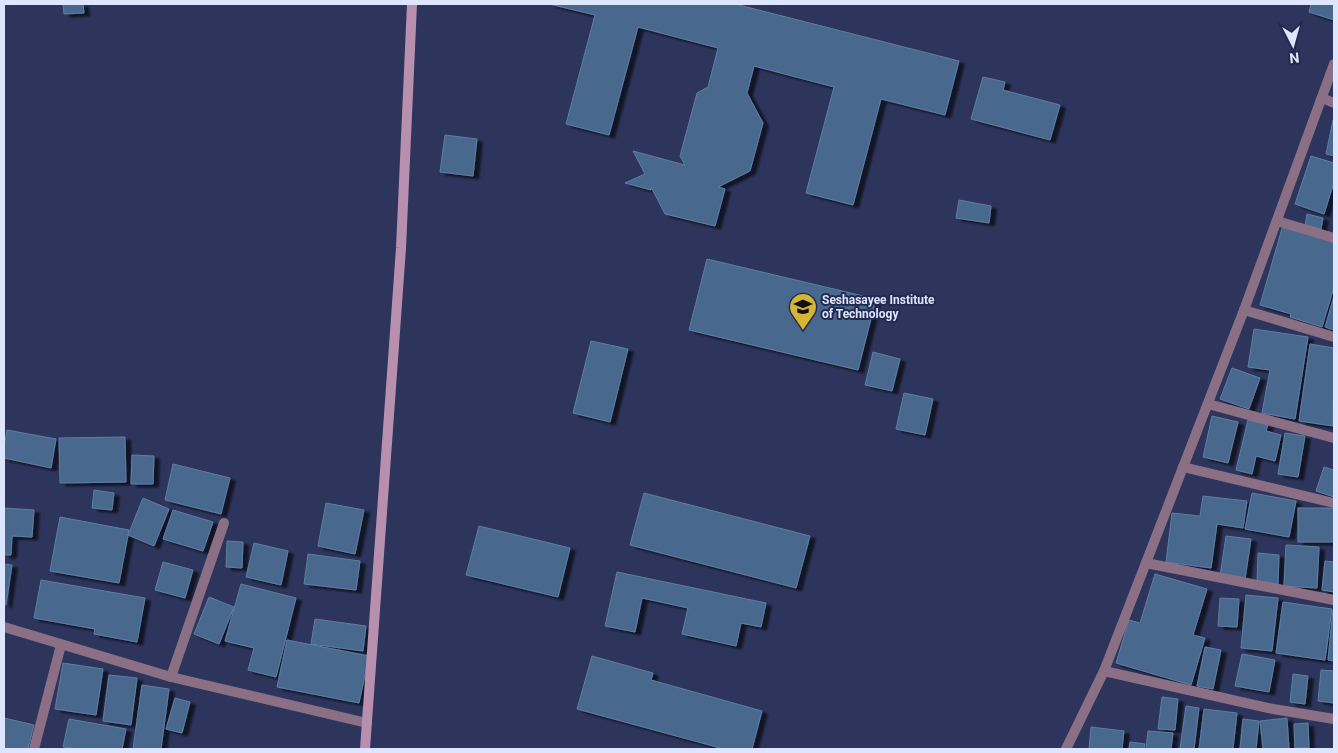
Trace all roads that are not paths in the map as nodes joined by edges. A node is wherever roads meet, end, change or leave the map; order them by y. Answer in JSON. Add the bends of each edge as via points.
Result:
{"nodes":[{"id":1,"x":412,"y":4,"type":"edge"},
{"id":2,"x":1334,"y":64,"type":"edge"},
{"id":3,"x":1322,"y":98,"type":"junction"},
{"id":4,"x":1334,"y":104,"type":"edge"},
{"id":5,"x":1277,"y":220,"type":"junction"},
{"id":6,"x":1334,"y":238,"type":"edge"},
{"id":7,"x":1244,"y":310,"type":"junction"},
{"id":8,"x":1334,"y":337,"type":"edge"},
{"id":9,"x":1208,"y":404,"type":"junction"},
{"id":10,"x":1334,"y":438,"type":"edge"},
{"id":11,"x":1183,"y":467,"type":"junction"},
{"id":12,"x":1334,"y":503,"type":"edge"},
{"id":13,"x":224,"y":523,"type":"dead end"},
{"id":14,"x":1146,"y":563,"type":"junction"},
{"id":15,"x":1334,"y":600,"type":"edge"},
{"id":16,"x":4,"y":627,"type":"edge"},
{"id":17,"x":61,"y":645,"type":"junction"},
{"id":18,"x":1104,"y":671,"type":"junction"},
{"id":19,"x":171,"y":677,"type":"junction"},
{"id":20,"x":1334,"y":719,"type":"edge"},
{"id":21,"x":367,"y":723,"type":"junction"},
{"id":22,"x":34,"y":749,"type":"edge"},
{"id":23,"x":364,"y":749,"type":"edge"},
{"id":24,"x":1066,"y":749,"type":"edge"}],
"edges":[{"from":1,"to":21,"type":"street","via":[[401,248]]},
{"from":2,"to":3,"type":"street"},
{"from":3,"to":4,"type":"street"},
{"from":3,"to":5,"type":"street"},
{"from":5,"to":6,"type":"street"},
{"from":5,"to":7,"type":"street"},
{"from":7,"to":8,"type":"street"},
{"from":7,"to":9,"type":"street"},
{"from":9,"to":10,"type":"street"},
{"from":9,"to":11,"type":"street"},
{"from":11,"to":12,"type":"street"},
{"from":11,"to":14,"type":"street"},
{"from":13,"to":19,"type":"street"},
{"from":14,"to":15,"type":"street"},
{"from":14,"to":18,"type":"street"},
{"from":16,"to":17,"type":"street"},
{"from":17,"to":19,"type":"street"},
{"from":17,"to":22,"type":"street"},
{"from":18,"to":20,"type":"street","via":[[1273,709]]},
{"from":18,"to":24,"type":"street"},
{"from":19,"to":21,"type":"street"},
{"from":21,"to":23,"type":"street"}]}
